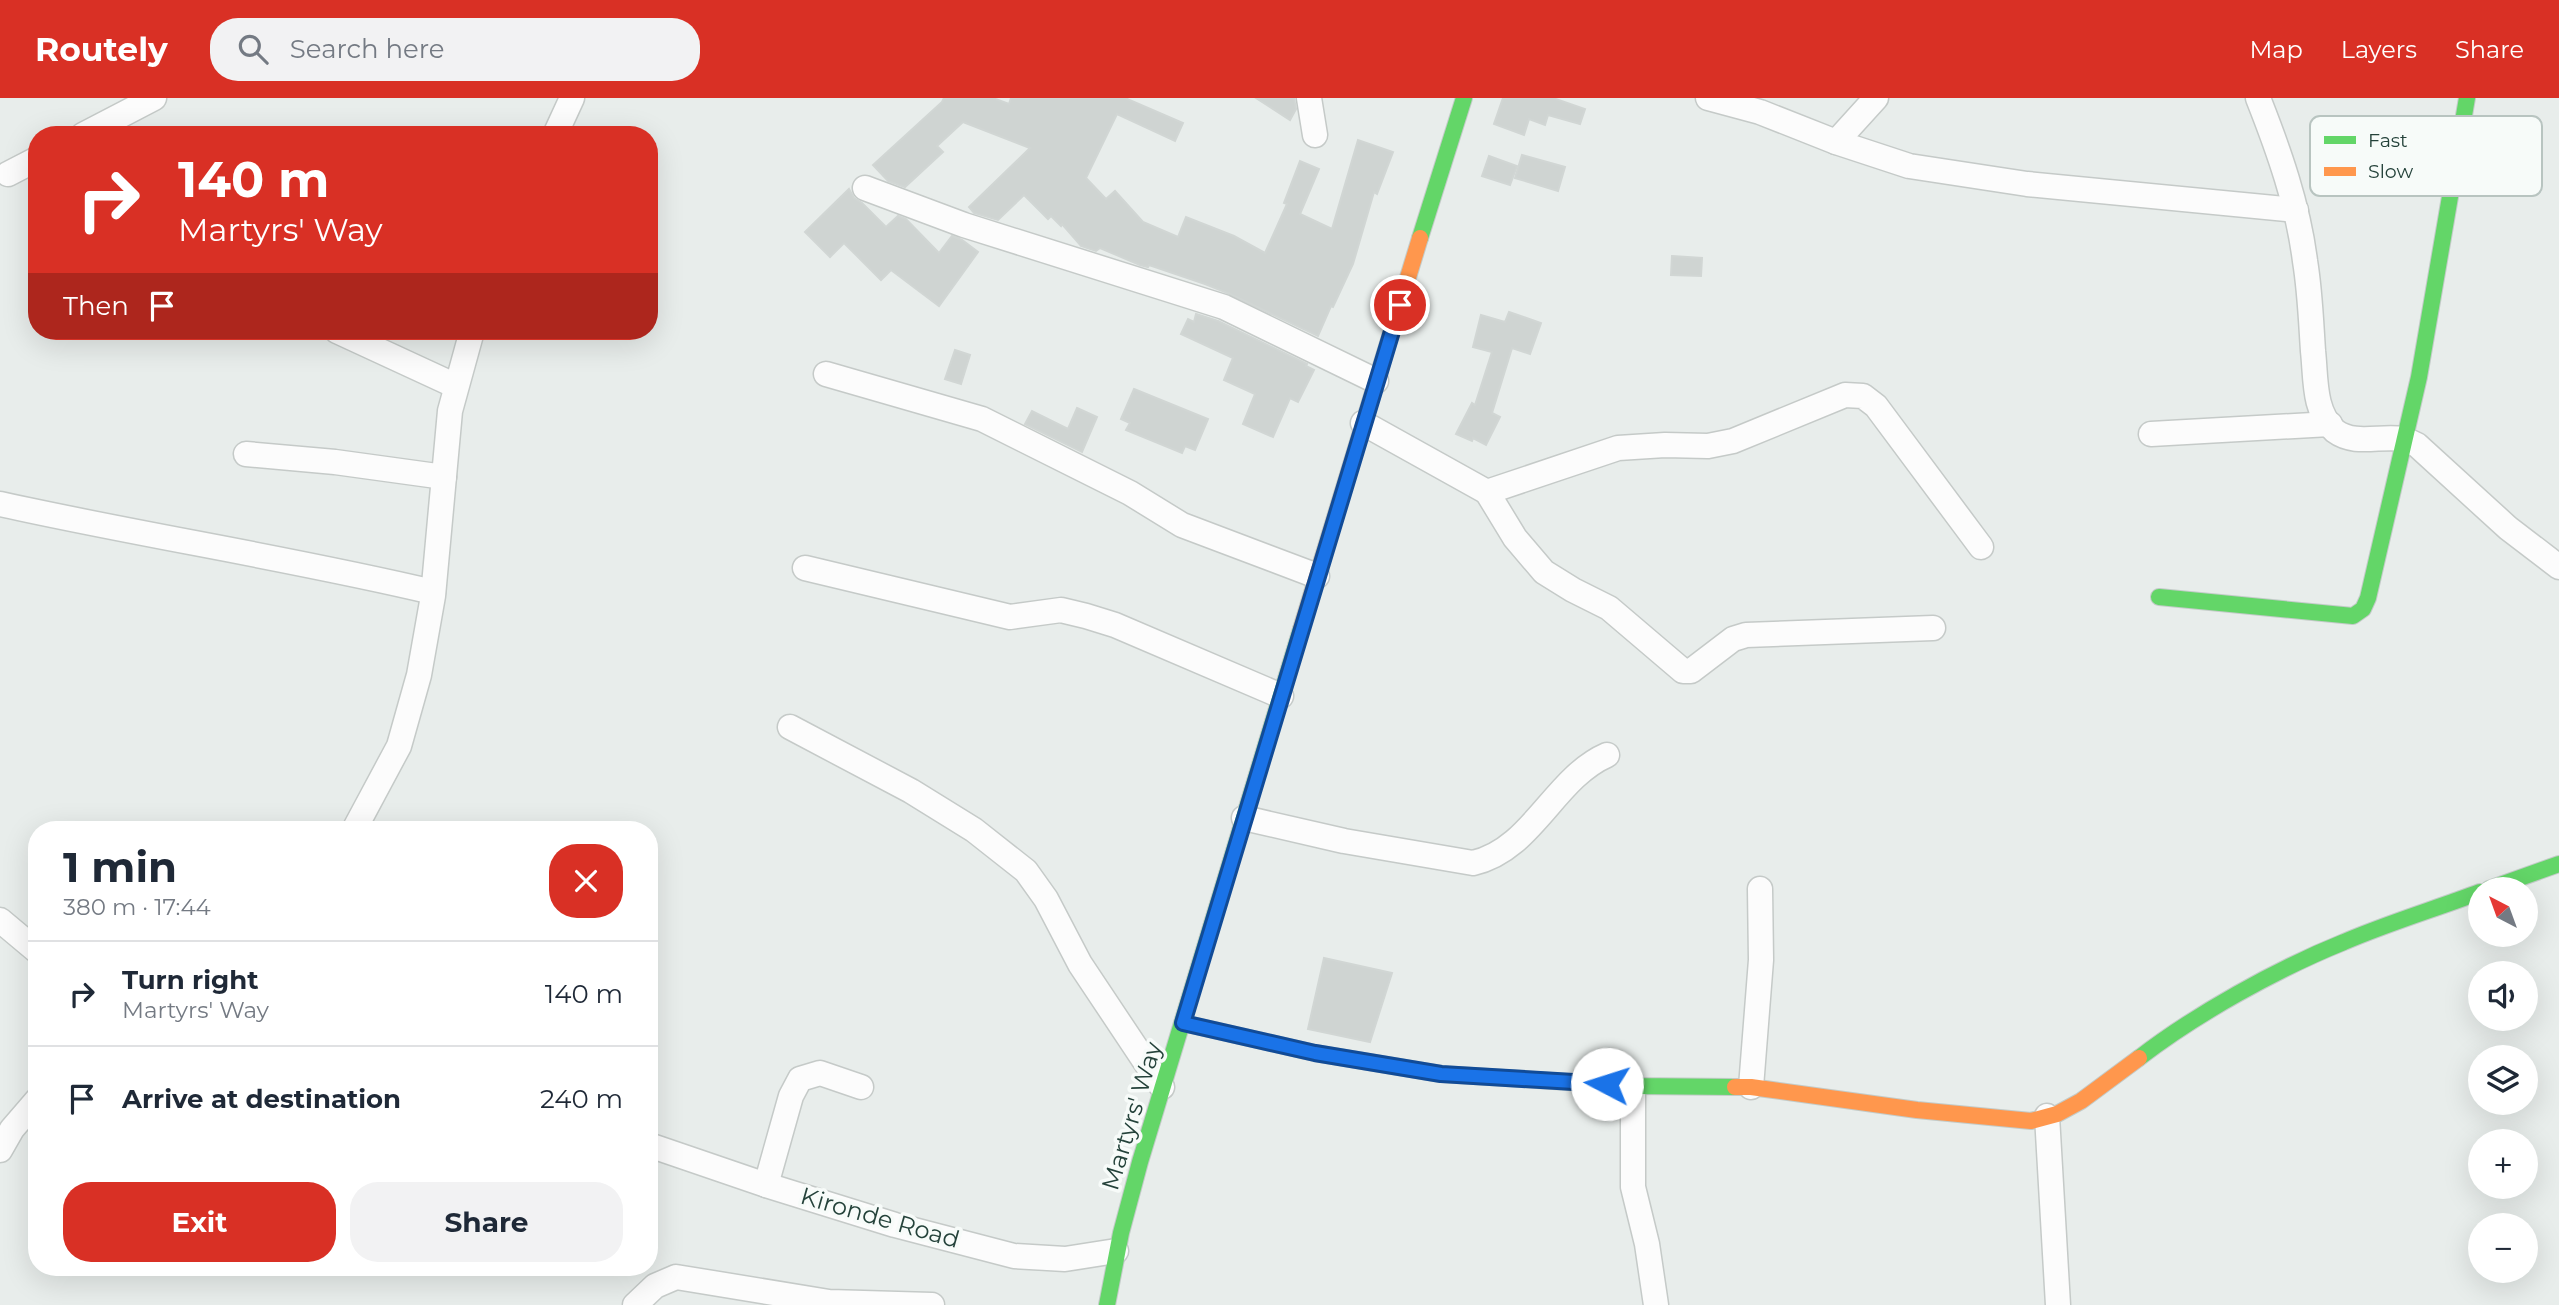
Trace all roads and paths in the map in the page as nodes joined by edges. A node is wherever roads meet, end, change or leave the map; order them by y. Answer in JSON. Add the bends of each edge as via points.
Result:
{"nodes":[{"id":1,"x":153,"y":98,"type":"edge"},
{"id":2,"x":1309,"y":98,"type":"edge"},
{"id":3,"x":1464,"y":98,"type":"edge"},
{"id":4,"x":1708,"y":98,"type":"edge"},
{"id":5,"x":1876,"y":98,"type":"edge"},
{"id":6,"x":2258,"y":98,"type":"edge"},
{"id":7,"x":2467,"y":98,"type":"edge"},
{"id":8,"x":568,"y":99,"type":"edge"},
{"id":9,"x":1764,"y":105,"type":"edge"},
{"id":10,"x":2464,"y":116,"type":"edge"},
{"id":11,"x":100,"y":126,"type":"edge"},
{"id":12,"x":558,"y":126,"type":"edge"},
{"id":13,"x":1315,"y":135,"type":"dead end"},
{"id":14,"x":1836,"y":142,"type":"junction"},
{"id":15,"x":28,"y":164,"type":"edge"},
{"id":16,"x":8,"y":174,"type":"dead end"},
{"id":17,"x":865,"y":188,"type":"dead end"},
{"id":18,"x":2450,"y":196,"type":"edge"},
{"id":19,"x":2296,"y":210,"type":"junction"},
{"id":20,"x":356,"y":340,"type":"edge"},
{"id":21,"x":469,"y":340,"type":"edge"},
{"id":22,"x":827,"y":374,"type":"dead end"},
{"id":23,"x":1376,"y":381,"type":"junction"},
{"id":24,"x":456,"y":386,"type":"junction"},
{"id":25,"x":1363,"y":423,"type":"junction"},
{"id":26,"x":2330,"y":424,"type":"junction"},
{"id":27,"x":2151,"y":434,"type":"dead end"},
{"id":28,"x":2403,"y":439,"type":"junction"},
{"id":29,"x":246,"y":454,"type":"dead end"},
{"id":30,"x":444,"y":477,"type":"junction"},
{"id":31,"x":1487,"y":492,"type":"junction"},
{"id":32,"x":0,"y":504,"type":"edge"},
{"id":33,"x":1981,"y":547,"type":"dead end"},
{"id":34,"x":2559,"y":567,"type":"edge"},
{"id":35,"x":805,"y":568,"type":"dead end"},
{"id":36,"x":1317,"y":576,"type":"junction"},
{"id":37,"x":433,"y":592,"type":"junction"},
{"id":38,"x":2159,"y":597,"type":"dead end"},
{"id":39,"x":1933,"y":628,"type":"dead end"},
{"id":40,"x":1281,"y":696,"type":"junction"},
{"id":41,"x":790,"y":727,"type":"dead end"},
{"id":42,"x":1607,"y":755,"type":"dead end"},
{"id":43,"x":1244,"y":818,"type":"junction"},
{"id":44,"x":359,"y":821,"type":"edge"},
{"id":45,"x":2559,"y":864,"type":"edge"},
{"id":46,"x":2523,"y":877,"type":"edge"},
{"id":47,"x":1760,"y":889,"type":"dead end"},
{"id":48,"x":2468,"y":896,"type":"edge"},
{"id":49,"x":0,"y":920,"type":"edge"},
{"id":50,"x":28,"y":943,"type":"edge"},
{"id":51,"x":1183,"y":1023,"type":"junction"},
{"id":52,"x":1633,"y":1086,"type":"junction"},
{"id":53,"x":861,"y":1087,"type":"dead end"},
{"id":54,"x":1162,"y":1087,"type":"junction"},
{"id":55,"x":1751,"y":1087,"type":"junction"},
{"id":56,"x":28,"y":1110,"type":"edge"},
{"id":57,"x":2047,"y":1116,"type":"junction"},
{"id":58,"x":658,"y":1148,"type":"edge"},
{"id":59,"x":0,"y":1150,"type":"edge"},
{"id":60,"x":766,"y":1185,"type":"junction"},
{"id":61,"x":1116,"y":1251,"type":"junction"},
{"id":62,"x":635,"y":1305,"type":"edge"},
{"id":63,"x":932,"y":1305,"type":"edge"},
{"id":64,"x":1107,"y":1305,"type":"edge"},
{"id":65,"x":1656,"y":1305,"type":"edge"},
{"id":66,"x":2058,"y":1305,"type":"edge"}],
"edges":[{"from":1,"to":11,"type":"street"},
{"from":2,"to":13,"type":"street"},
{"from":3,"to":23,"type":"street","name":"Martyrs' Way"},
{"from":4,"to":9,"type":"street"},
{"from":5,"to":14,"type":"street"},
{"from":6,"to":19,"type":"street"},
{"from":7,"to":10,"type":"street"},
{"from":8,"to":12,"type":"street"},
{"from":9,"to":14,"type":"street"},
{"from":14,"to":19,"type":"street","via":[[1909,166],[2027,184]]},
{"from":15,"to":16,"type":"street"},
{"from":17,"to":23,"type":"street","via":[[964,225],[1224,307]]},
{"from":18,"to":28,"type":"street","via":[[2419,377]]},
{"from":19,"to":26,"type":"street","via":[[2318,402]]},
{"from":20,"to":24,"type":"street"},
{"from":21,"to":24,"type":"street"},
{"from":22,"to":36,"type":"street","via":[[982,419],[1182,524]]},
{"from":23,"to":25,"type":"street","name":"Martyrs' Way"},
{"from":24,"to":30,"type":"street"},
{"from":25,"to":31,"type":"street"},
{"from":25,"to":36,"type":"street","name":"Martyrs' Way"},
{"from":26,"to":27,"type":"street"},
{"from":26,"to":28,"type":"street","via":[[2346,437]]},
{"from":28,"to":34,"type":"street","via":[[2425,451],[2508,528]]},
{"from":28,"to":38,"type":"street","via":[[2368,597],[2357,615]]},
{"from":29,"to":30,"type":"street"},
{"from":30,"to":37,"type":"street"},
{"from":31,"to":33,"type":"street","via":[[1618,448],[1733,441],[1846,395],[1863,396],[1876,406]]},
{"from":31,"to":39,"type":"street","via":[[1515,538],[1544,572],[1609,608],[1683,671],[1691,671],[1733,639],[1746,635]]},
{"from":32,"to":37,"type":"street"},
{"from":35,"to":40,"type":"street","via":[[1010,617],[1061,610],[1086,616]]},
{"from":36,"to":40,"type":"street","name":"Martyrs' Way"},
{"from":37,"to":44,"type":"street","via":[[419,676],[399,746]]},
{"from":40,"to":43,"type":"street","name":"Martyrs' Way"},
{"from":41,"to":54,"type":"street","via":[[911,791],[974,830],[1026,871],[1080,964]]},
{"from":42,"to":43,"type":"street","via":[[1570,782],[1506,849],[1474,863]]},
{"from":43,"to":51,"type":"street","name":"Martyrs' Way"},
{"from":45,"to":46,"type":"street"},
{"from":47,"to":55,"type":"street","via":[[1761,960]]},
{"from":48,"to":57,"type":"street","via":[[2343,942],[2265,980],[2166,1037],[2081,1101]]},
{"from":49,"to":50,"type":"street"},
{"from":51,"to":52,"type":"street","via":[[1315,1053],[1441,1074]]},
{"from":51,"to":54,"type":"street","name":"Martyrs' Way"},
{"from":52,"to":55,"type":"street"},
{"from":52,"to":65,"type":"street","via":[[1633,1187]]},
{"from":53,"to":60,"type":"street","via":[[820,1073],[800,1079]]},
{"from":54,"to":61,"type":"street","name":"Martyrs' Way"},
{"from":55,"to":57,"type":"street","via":[[1928,1111],[2031,1121]]},
{"from":56,"to":59,"type":"street"},
{"from":57,"to":66,"type":"street"},
{"from":58,"to":60,"type":"street","name":"Kironde Road"},
{"from":60,"to":61,"type":"street","name":"Kironde Road","via":[[1014,1256],[1065,1259]]},
{"from":61,"to":64,"type":"street","name":"Martyrs' Way"},
{"from":62,"to":63,"type":"street","via":[[655,1286],[676,1277],[829,1302]]}]}
